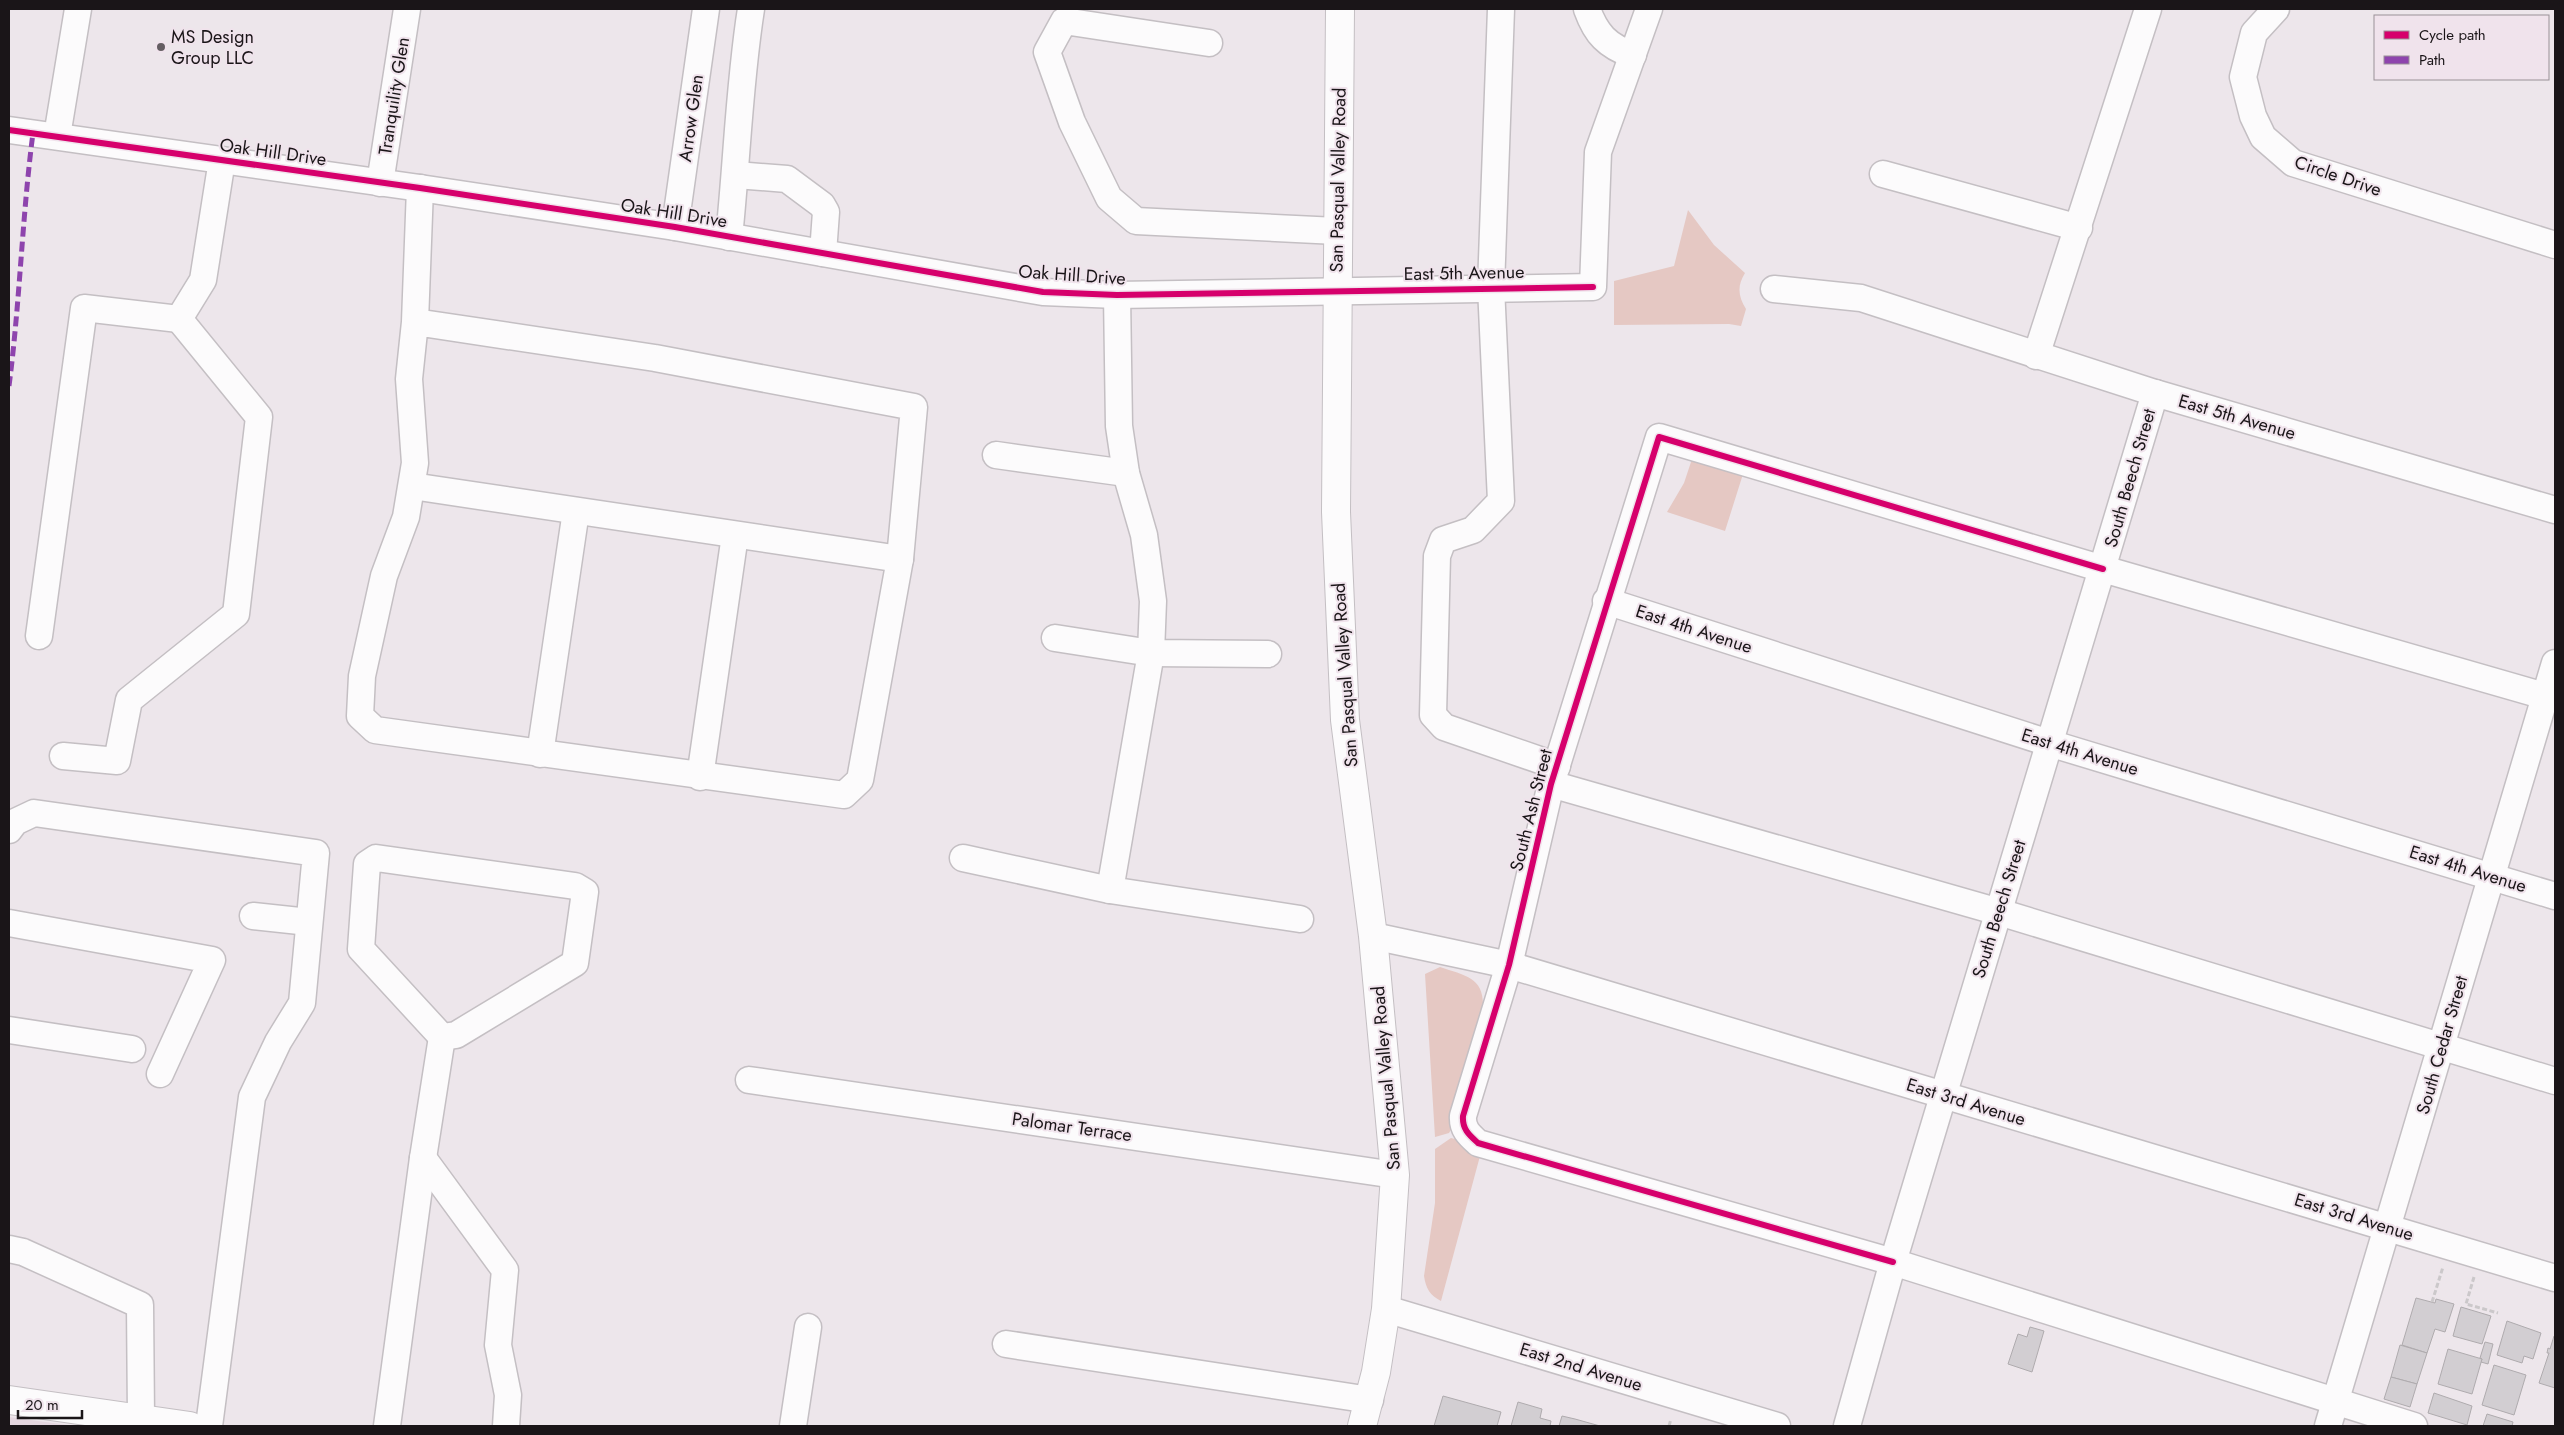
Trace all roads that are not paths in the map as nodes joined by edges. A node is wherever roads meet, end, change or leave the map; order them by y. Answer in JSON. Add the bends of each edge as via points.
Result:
{"nodes":[{"id":1,"x":78,"y":9,"type":"edge"},
{"id":2,"x":408,"y":9,"type":"edge"},
{"id":3,"x":706,"y":9,"type":"edge"},
{"id":4,"x":751,"y":9,"type":"edge"},
{"id":5,"x":1340,"y":9,"type":"edge"},
{"id":6,"x":1501,"y":9,"type":"edge"},
{"id":7,"x":1587,"y":9,"type":"edge"},
{"id":8,"x":1649,"y":9,"type":"edge"},
{"id":9,"x":2148,"y":9,"type":"edge"},
{"id":10,"x":2276,"y":9,"type":"edge"},
{"id":11,"x":1209,"y":43,"type":"dead end"},
{"id":12,"x":1633,"y":55,"type":"junction"},
{"id":13,"x":9,"y":130,"type":"edge"},
{"id":14,"x":57,"y":136,"type":"junction"},
{"id":15,"x":222,"y":160,"type":"junction"},
{"id":16,"x":736,"y":174,"type":"junction"},
{"id":17,"x":1883,"y":174,"type":"dead end"},
{"id":18,"x":380,"y":183,"type":"junction"},
{"id":19,"x":420,"y":188,"type":"junction"},
{"id":20,"x":675,"y":227,"type":"junction"},
{"id":21,"x":2079,"y":228,"type":"junction"},
{"id":22,"x":1337,"y":231,"type":"junction"},
{"id":23,"x":729,"y":237,"type":"junction"},
{"id":24,"x":2555,"y":245,"type":"edge"},
{"id":25,"x":823,"y":254,"type":"junction"},
{"id":26,"x":1491,"y":287,"type":"junction"},
{"id":27,"x":1774,"y":289,"type":"dead end"},
{"id":28,"x":1336,"y":291,"type":"junction"},
{"id":29,"x":1117,"y":295,"type":"junction"},
{"id":30,"x":179,"y":318,"type":"junction"},
{"id":31,"x":415,"y":322,"type":"junction"},
{"id":32,"x":2036,"y":356,"type":"junction"},
{"id":33,"x":2155,"y":393,"type":"junction"},
{"id":34,"x":996,"y":455,"type":"dead end"},
{"id":35,"x":1126,"y":474,"type":"junction"},
{"id":36,"x":412,"y":486,"type":"junction"},
{"id":37,"x":2555,"y":510,"type":"edge"},
{"id":38,"x":576,"y":511,"type":"junction"},
{"id":39,"x":736,"y":536,"type":"junction"},
{"id":40,"x":900,"y":559,"type":"junction"},
{"id":41,"x":2103,"y":569,"type":"junction"},
{"id":42,"x":1606,"y":602,"type":"junction"},
{"id":43,"x":39,"y":636,"type":"dead end"},
{"id":44,"x":1055,"y":638,"type":"dead end"},
{"id":45,"x":1151,"y":653,"type":"junction"},
{"id":46,"x":1268,"y":654,"type":"dead end"},
{"id":47,"x":2555,"y":663,"type":"edge"},
{"id":48,"x":2550,"y":697,"type":"edge"},
{"id":49,"x":2049,"y":743,"type":"junction"},
{"id":50,"x":540,"y":754,"type":"junction"},
{"id":51,"x":63,"y":756,"type":"dead end"},
{"id":52,"x":1554,"y":775,"type":"junction"},
{"id":53,"x":700,"y":777,"type":"junction"},
{"id":54,"x":9,"y":830,"type":"edge"},
{"id":55,"x":963,"y":858,"type":"dead end"},
{"id":56,"x":2492,"y":876,"type":"junction"},
{"id":57,"x":1110,"y":890,"type":"junction"},
{"id":58,"x":2555,"y":896,"type":"edge"},
{"id":59,"x":1999,"y":912,"type":"junction"},
{"id":60,"x":253,"y":916,"type":"dead end"},
{"id":61,"x":1300,"y":919,"type":"dead end"},
{"id":62,"x":309,"y":922,"type":"junction"},
{"id":63,"x":9,"y":923,"type":"edge"},
{"id":64,"x":1373,"y":936,"type":"junction"},
{"id":65,"x":1509,"y":965,"type":"junction"},
{"id":66,"x":9,"y":1030,"type":"edge"},
{"id":67,"x":442,"y":1037,"type":"junction"},
{"id":68,"x":2443,"y":1046,"type":"junction"},
{"id":69,"x":132,"y":1049,"type":"dead end"},
{"id":70,"x":160,"y":1074,"type":"dead end"},
{"id":71,"x":749,"y":1080,"type":"dead end"},
{"id":72,"x":2555,"y":1081,"type":"edge"},
{"id":73,"x":1944,"y":1095,"type":"junction"},
{"id":74,"x":423,"y":1158,"type":"junction"},
{"id":75,"x":1395,"y":1175,"type":"junction"},
{"id":76,"x":2387,"y":1227,"type":"junction"},
{"id":77,"x":9,"y":1249,"type":"edge"},
{"id":78,"x":1893,"y":1262,"type":"junction"},
{"id":79,"x":2555,"y":1278,"type":"edge"},
{"id":80,"x":1386,"y":1309,"type":"junction"},
{"id":81,"x":808,"y":1327,"type":"dead end"},
{"id":82,"x":1006,"y":1344,"type":"dead end"},
{"id":83,"x":9,"y":1400,"type":"edge"},
{"id":84,"x":1370,"y":1400,"type":"junction"},
{"id":85,"x":2332,"y":1414,"type":"edge"},
{"id":86,"x":141,"y":1418,"type":"junction"},
{"id":87,"x":190,"y":1426,"type":"edge"},
{"id":88,"x":209,"y":1426,"type":"edge"},
{"id":89,"x":387,"y":1426,"type":"edge"},
{"id":90,"x":506,"y":1426,"type":"edge"},
{"id":91,"x":793,"y":1426,"type":"edge"},
{"id":92,"x":1362,"y":1426,"type":"edge"},
{"id":93,"x":1777,"y":1426,"type":"edge"},
{"id":94,"x":1846,"y":1426,"type":"edge"},
{"id":95,"x":2414,"y":1426,"type":"edge"}],
"edges":[{"from":1,"to":14,"type":"street"},
{"from":2,"to":18,"type":"street","name":"Tranquility Glen"},
{"from":3,"to":20,"type":"street","name":"Arrow Glen"},
{"from":4,"to":16,"type":"street"},
{"from":5,"to":22,"type":"main road","name":"San Pasqual Valley Road"},
{"from":6,"to":26,"type":"street"},
{"from":7,"to":12,"type":"street","via":[[1594,28],[1617,49]]},
{"from":8,"to":12,"type":"street"},
{"from":9,"to":21,"type":"street"},
{"from":10,"to":24,"type":"street","name":"Circle Drive","via":[[2254,33],[2243,77],[2262,138],[2292,163]]},
{"from":11,"to":22,"type":"street","via":[[1064,21],[1047,52],[1072,122],[1109,198],[1136,221]]},
{"from":12,"to":26,"type":"street","name":"East 5th Avenue","via":[[1598,152],[1593,287]]},
{"from":13,"to":14,"type":"street","name":"Oak Hill Drive"},
{"from":14,"to":15,"type":"street","name":"Oak Hill Drive"},
{"from":15,"to":18,"type":"street","name":"Oak Hill Drive"},
{"from":15,"to":30,"type":"street","via":[[203,280]]},
{"from":16,"to":23,"type":"street"},
{"from":16,"to":25,"type":"street","via":[[786,179],[822,205],[826,212]]},
{"from":17,"to":21,"type":"street"},
{"from":18,"to":19,"type":"street","name":"Oak Hill Drive"},
{"from":19,"to":20,"type":"street","name":"Oak Hill Drive"},
{"from":19,"to":31,"type":"street"},
{"from":20,"to":23,"type":"street","name":"Oak Hill Drive"},
{"from":21,"to":32,"type":"street"},
{"from":22,"to":28,"type":"main road","name":"San Pasqual Valley Road"},
{"from":23,"to":25,"type":"street","name":"Oak Hill Drive"},
{"from":25,"to":29,"type":"street","name":"Oak Hill Drive","via":[[1043,292]]},
{"from":26,"to":28,"type":"street","name":"East 5th Avenue"},
{"from":26,"to":52,"type":"street","via":[[1501,501],[1473,530],[1443,540],[1437,556],[1433,715],[1444,727],[1529,756]]},
{"from":27,"to":32,"type":"street","name":"East 5th Avenue","via":[[1861,298]]},
{"from":28,"to":29,"type":"street","name":"Oak Hill Drive"},
{"from":28,"to":64,"type":"main road","name":"San Pasqual Valley Road","via":[[1336,512],[1345,720]]},
{"from":29,"to":35,"type":"street","via":[[1119,426]]},
{"from":30,"to":43,"type":"street","via":[[84,308]]},
{"from":30,"to":51,"type":"street","via":[[259,417],[236,614],[129,700],[118,761]]},
{"from":31,"to":36,"type":"street","via":[[408,379],[415,464]]},
{"from":31,"to":40,"type":"street","via":[[655,358],[914,407]]},
{"from":32,"to":33,"type":"street","name":"East 5th Avenue"},
{"from":33,"to":37,"type":"street","name":"East 5th Avenue"},
{"from":33,"to":41,"type":"street","name":"South Beech Street"},
{"from":34,"to":35,"type":"street"},
{"from":35,"to":45,"type":"street","via":[[1144,535],[1153,601]]},
{"from":36,"to":38,"type":"street"},
{"from":36,"to":50,"type":"street","via":[[406,517],[384,576],[362,676],[360,716],[374,730]]},
{"from":38,"to":39,"type":"street"},
{"from":38,"to":50,"type":"street"},
{"from":39,"to":40,"type":"street"},
{"from":39,"to":53,"type":"street"},
{"from":40,"to":53,"type":"street","via":[[860,780],[844,795]]},
{"from":41,"to":42,"type":"street","name":"South Ash Street","via":[[1659,437]]},
{"from":41,"to":48,"type":"street"},
{"from":41,"to":49,"type":"street","name":"South Beech Street"},
{"from":42,"to":49,"type":"street","name":"East 4th Avenue"},
{"from":42,"to":52,"type":"street","name":"South Ash Street"},
{"from":44,"to":45,"type":"street"},
{"from":45,"to":46,"type":"street"},
{"from":45,"to":57,"type":"street"},
{"from":47,"to":48,"type":"street","name":"South Cedar Street"},
{"from":48,"to":56,"type":"street","name":"South Cedar Street"},
{"from":49,"to":56,"type":"street","name":"East 4th Avenue"},
{"from":49,"to":59,"type":"street","name":"South Beech Street"},
{"from":50,"to":53,"type":"street"},
{"from":52,"to":59,"type":"street"},
{"from":52,"to":65,"type":"street","name":"South Ash Street"},
{"from":54,"to":62,"type":"street","via":[[15,822],[34,813],[316,853]]},
{"from":55,"to":57,"type":"street"},
{"from":56,"to":58,"type":"street","name":"East 4th Avenue"},
{"from":56,"to":68,"type":"street","name":"South Cedar Street"},
{"from":57,"to":61,"type":"street"},
{"from":59,"to":68,"type":"street"},
{"from":59,"to":73,"type":"street","name":"South Beech Street"},
{"from":60,"to":62,"type":"street"},
{"from":62,"to":88,"type":"street","via":[[302,1003],[278,1042],[252,1097]]},
{"from":63,"to":70,"type":"street","via":[[212,960]]},
{"from":64,"to":65,"type":"street","name":"East 3rd Avenue"},
{"from":64,"to":75,"type":"main road","name":"San Pasqual Valley Road"},
{"from":65,"to":73,"type":"street","name":"East 3rd Avenue"},
{"from":65,"to":78,"type":"street","name":"South Ash Street","via":[[1462,1116],[1468,1134],[1478,1144]]},
{"from":66,"to":69,"type":"street"},
{"from":67,"to":67,"type":"street","via":[[456,1035],[575,963],[585,892],[575,886],[376,858],[368,864],[361,948]]},
{"from":67,"to":74,"type":"street"},
{"from":68,"to":72,"type":"street"},
{"from":68,"to":76,"type":"street","name":"South Cedar Street"},
{"from":71,"to":75,"type":"street","name":"Palomar Terrace"},
{"from":73,"to":76,"type":"street","name":"East 3rd Avenue"},
{"from":73,"to":78,"type":"street","name":"South Beech Street"},
{"from":74,"to":89,"type":"street"},
{"from":74,"to":90,"type":"street","via":[[505,1270],[498,1345],[508,1395]]},
{"from":75,"to":80,"type":"main road","name":"San Pasqual Valley Road"},
{"from":76,"to":79,"type":"street","name":"East 3rd Avenue"},
{"from":76,"to":85,"type":"street","name":"South Cedar Street"},
{"from":77,"to":86,"type":"street","via":[[23,1252],[140,1305]]},
{"from":78,"to":85,"type":"street"},
{"from":78,"to":94,"type":"street","name":"South Beech Street"},
{"from":80,"to":84,"type":"main road","name":"San Pasqual Valley Road"},
{"from":80,"to":93,"type":"street","name":"East 2nd Avenue"},
{"from":81,"to":91,"type":"street"},
{"from":82,"to":84,"type":"street"},
{"from":83,"to":86,"type":"main road"},
{"from":84,"to":92,"type":"main road","name":"San Pasqual Valley Road"},
{"from":85,"to":95,"type":"street"},
{"from":86,"to":87,"type":"main road"}]}
